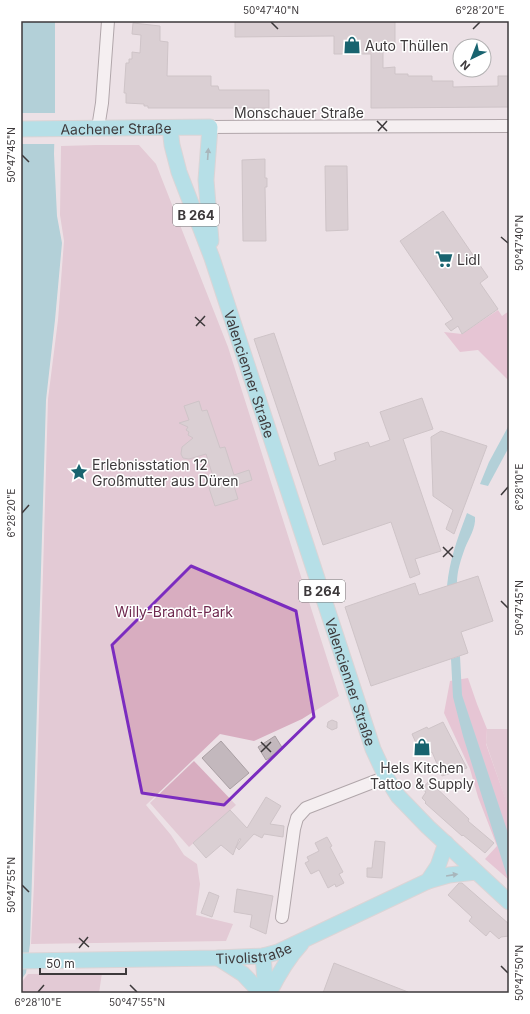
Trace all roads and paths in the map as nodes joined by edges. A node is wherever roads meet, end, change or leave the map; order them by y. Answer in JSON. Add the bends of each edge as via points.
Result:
{"nodes":[{"id":1,"x":108,"y":21,"type":"edge"},
{"id":2,"x":509,"y":126,"type":"edge"},
{"id":3,"x":93,"y":128,"type":"junction"},
{"id":4,"x":170,"y":128,"type":"junction"},
{"id":5,"x":210,"y":128,"type":"junction"},
{"id":6,"x":21,"y":129,"type":"edge"},
{"id":7,"x":179,"y":172,"type":"junction"},
{"id":8,"x":206,"y":180,"type":"junction"},
{"id":9,"x":212,"y":258,"type":"junction"},
{"id":10,"x":386,"y":777,"type":"junction"},
{"id":11,"x":446,"y":843,"type":"junction"},
{"id":12,"x":476,"y":872,"type":"junction"},
{"id":13,"x":428,"y":880,"type":"junction"},
{"id":14,"x":509,"y":902,"type":"edge"},
{"id":15,"x":282,"y":917,"type":"dead end"},
{"id":16,"x":304,"y":940,"type":"junction"},
{"id":17,"x":262,"y":956,"type":"junction"},
{"id":18,"x":218,"y":958,"type":"junction"},
{"id":19,"x":21,"y":961,"type":"edge"},
{"id":20,"x":261,"y":993,"type":"edge"},
{"id":21,"x":266,"y":993,"type":"edge"},
{"id":22,"x":269,"y":993,"type":"edge"}],
"edges":[{"from":1,"to":3,"type":"street","via":[[102,104]]},
{"from":2,"to":5,"type":"street","name":"Monschauer Straße"},
{"from":3,"to":4,"type":"main road","name":"Aachener Straße"},
{"from":3,"to":6,"type":"main road","name":"Aachener Straße"},
{"from":4,"to":5,"type":"main road","name":"Aachener Straße"},
{"from":4,"to":7,"type":"main road","name":"Valencienner Straße","number":"B 264"},
{"from":8,"to":5,"type":"main road","name":"Valencienner Straße","number":"B 264","one_way":true},
{"from":7,"to":8,"type":"main road","via":[[190,181]]},
{"from":7,"to":9,"type":"main road","name":"Valencienner Straße","number":"B 264"},
{"from":8,"to":9,"type":"main road","name":"Valencienner Straße","number":"B 264"},
{"from":9,"to":10,"type":"main road","name":"Valencienner Straße","number":"B 264","via":[[362,718]]},
{"from":10,"to":11,"type":"main road","name":"Valencienner Straße","number":"B 264","via":[[413,813]]},
{"from":10,"to":15,"type":"street","via":[[319,802],[302,812],[294,829]]},
{"from":11,"to":12,"type":"main road","name":"Valencienner Straße","number":"B 264"},
{"from":11,"to":13,"type":"main road","via":[[438,866]]},
{"from":13,"to":12,"type":"main road","name":"Tivolistraße","one_way":true},
{"from":12,"to":14,"type":"main road","name":"Valencienner Straße","number":"B 264"},
{"from":13,"to":16,"type":"main road","name":"Tivolistraße"},
{"from":16,"to":17,"type":"main road","name":"Tivolistraße"},
{"from":16,"to":22,"type":"main road","via":[[279,972]]},
{"from":17,"to":18,"type":"main road","name":"Tivolistraße"},
{"from":17,"to":21,"type":"main road"},
{"from":18,"to":19,"type":"main road","name":"Tivolistraße"},
{"from":18,"to":20,"type":"main road","via":[[243,974]]}]}
